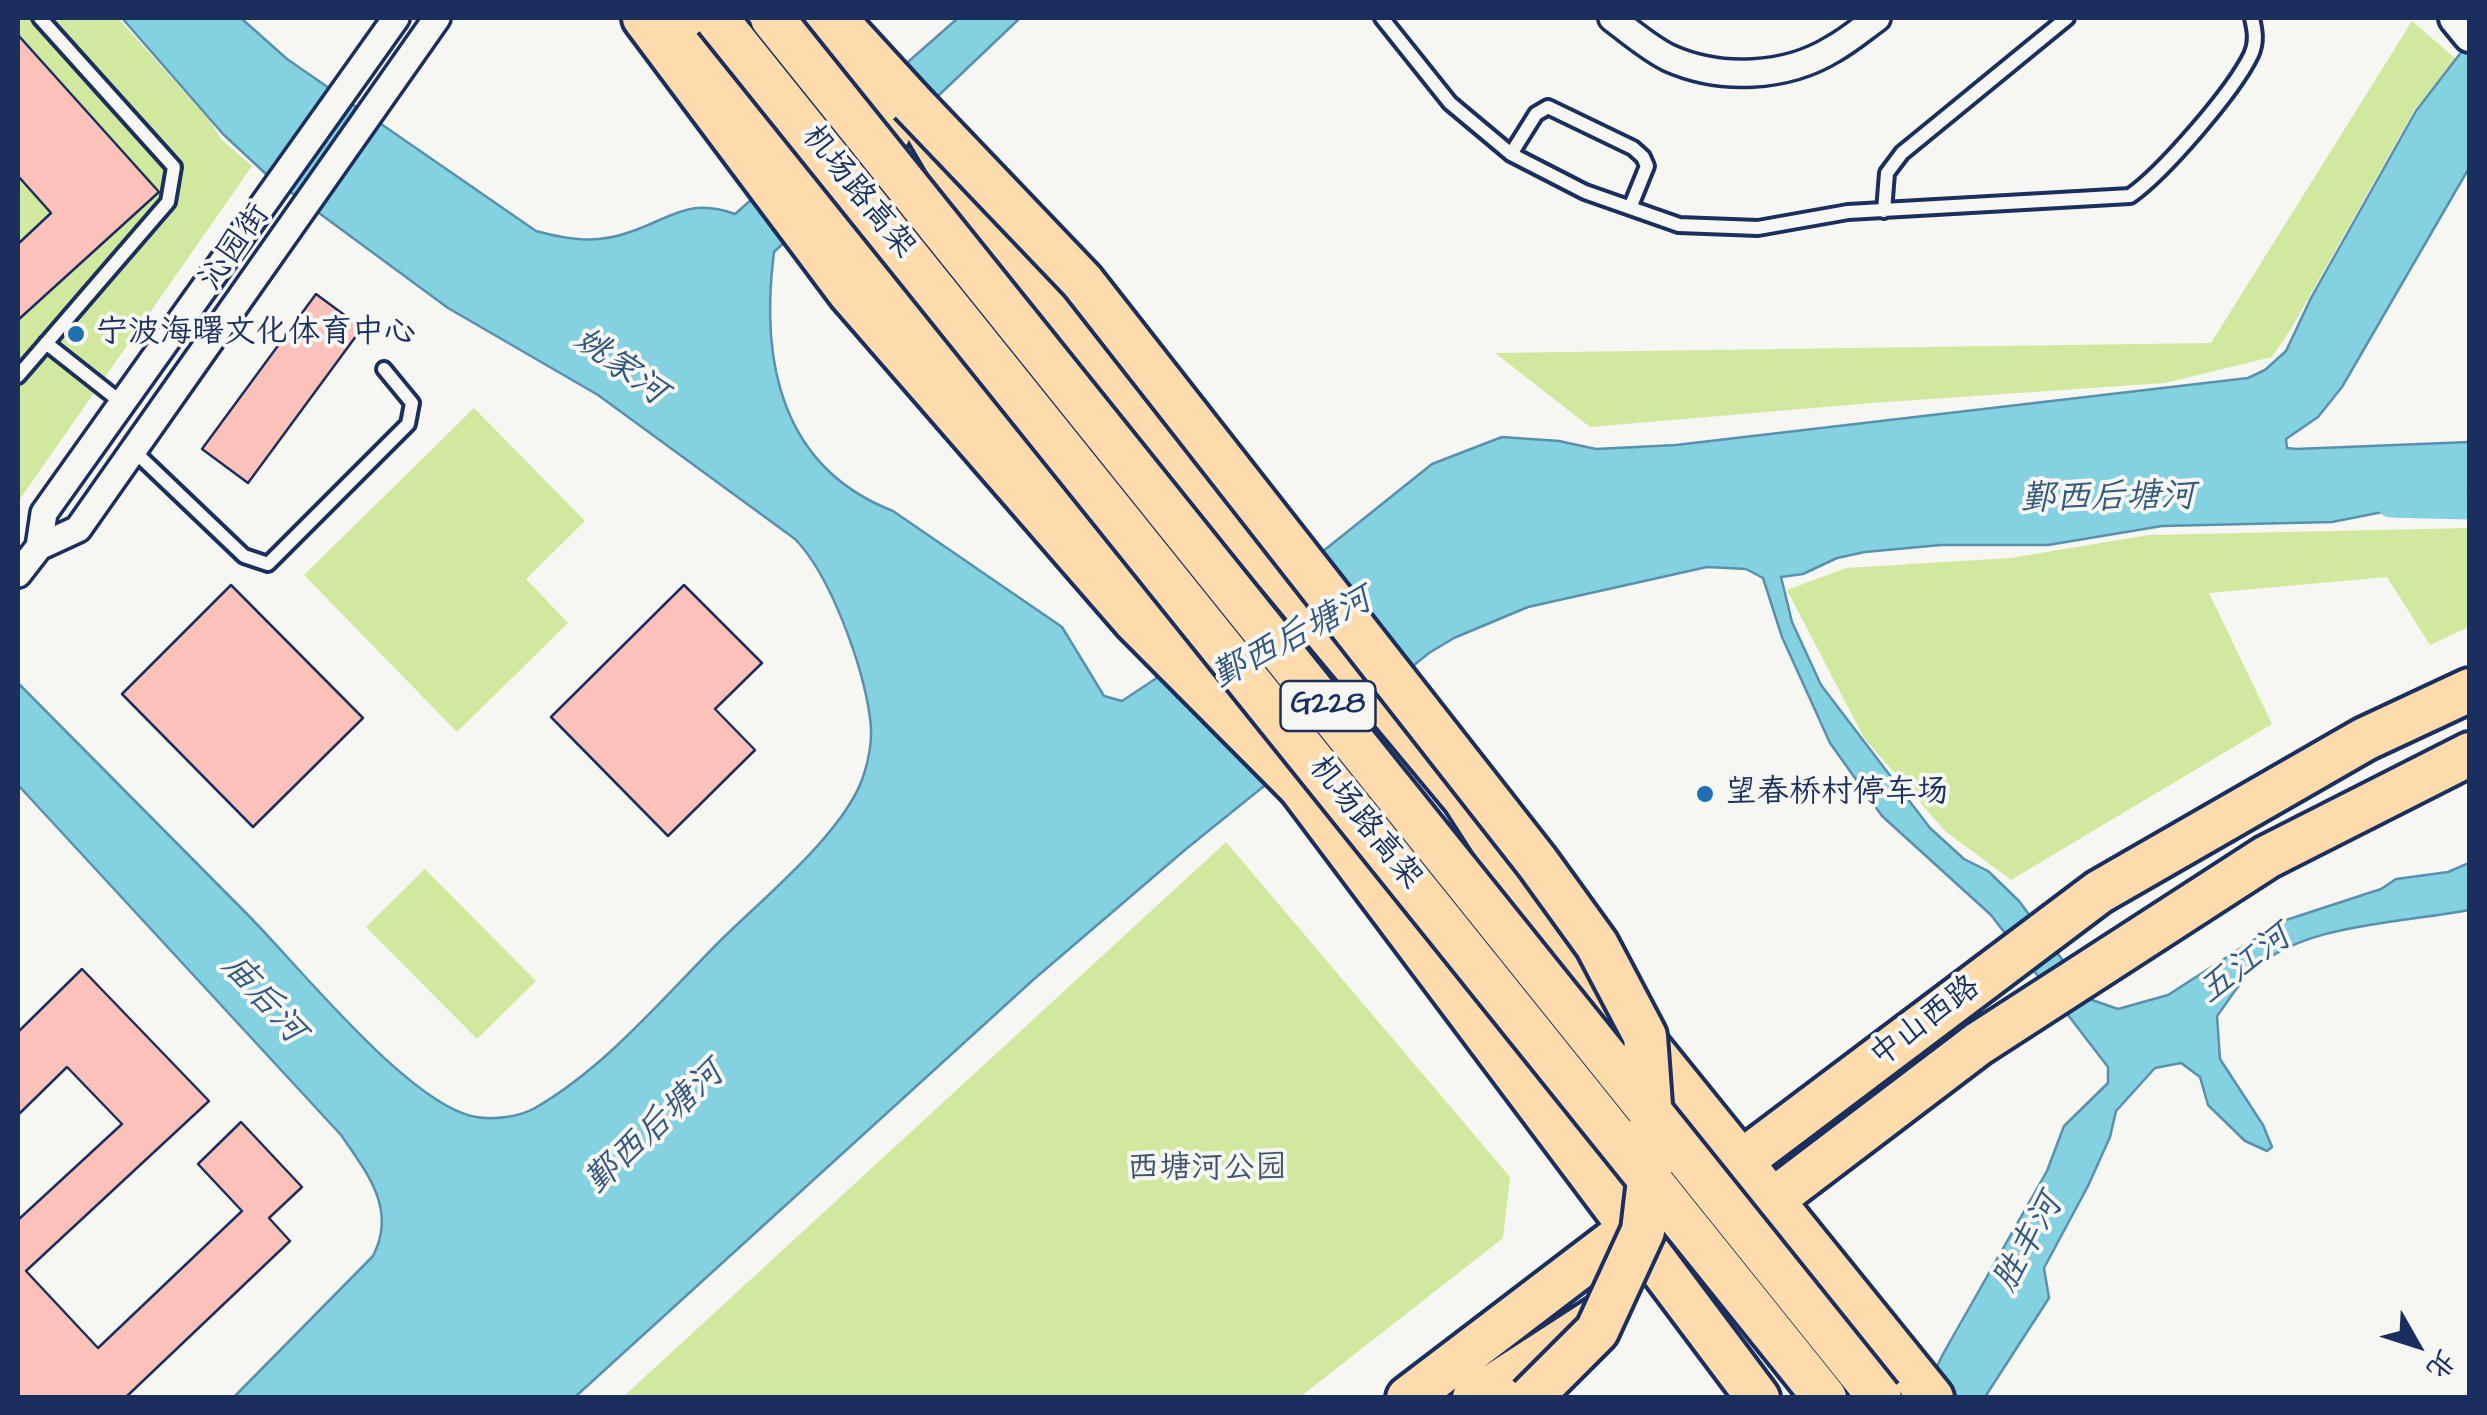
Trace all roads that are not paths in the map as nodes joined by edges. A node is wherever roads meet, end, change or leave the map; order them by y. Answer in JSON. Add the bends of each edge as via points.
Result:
{"nodes":[{"id":1,"x":40,"y":18,"type":"edge"},
{"id":2,"x":396,"y":18,"type":"edge"},
{"id":3,"x":437,"y":18,"type":"edge"},
{"id":4,"x":644,"y":18,"type":"edge"},
{"id":5,"x":676,"y":18,"type":"edge"},
{"id":6,"x":716,"y":18,"type":"edge"},
{"id":7,"x":772,"y":18,"type":"edge"},
{"id":8,"x":802,"y":18,"type":"edge"},
{"id":9,"x":834,"y":18,"type":"edge"},
{"id":10,"x":1382,"y":18,"type":"edge"},
{"id":11,"x":1612,"y":18,"type":"edge"},
{"id":12,"x":1878,"y":18,"type":"edge"},
{"id":13,"x":2066,"y":18,"type":"edge"},
{"id":14,"x":2252,"y":18,"type":"edge"},
{"id":15,"x":911,"y":102,"type":"junction"},
{"id":16,"x":1511,"y":154,"type":"junction"},
{"id":17,"x":1630,"y":208,"type":"junction"},
{"id":18,"x":1884,"y":211,"type":"junction"},
{"id":19,"x":46,"y":343,"type":"junction"},
{"id":20,"x":384,"y":369,"type":"dead end"},
{"id":21,"x":18,"y":376,"type":"edge"},
{"id":22,"x":122,"y":403,"type":"junction"},
{"id":23,"x":133,"y":450,"type":"junction"},
{"id":24,"x":39,"y":546,"type":"junction"},
{"id":25,"x":18,"y":574,"type":"edge"},
{"id":26,"x":2470,"y":690,"type":"edge"},
{"id":27,"x":2470,"y":754,"type":"edge"},
{"id":28,"x":1312,"y":799,"type":"junction"},
{"id":29,"x":1525,"y":893,"type":"junction"},
{"id":30,"x":1742,"y":1161,"type":"junction"},
{"id":31,"x":1774,"y":1200,"type":"junction"},
{"id":32,"x":1630,"y":1228,"type":"junction"},
{"id":33,"x":1666,"y":1276,"type":"junction"},
{"id":34,"x":1408,"y":1398,"type":"edge"},
{"id":35,"x":1474,"y":1398,"type":"edge"},
{"id":36,"x":1530,"y":1398,"type":"edge"},
{"id":37,"x":1758,"y":1398,"type":"edge"},
{"id":38,"x":1825,"y":1398,"type":"edge"},
{"id":39,"x":1880,"y":1398,"type":"edge"},
{"id":40,"x":1932,"y":1398,"type":"edge"}],
"edges":[{"from":1,"to":19,"type":"lane","via":[[174,167],[168,202]]},
{"from":2,"to":22,"type":"street","name":"沁园街"},
{"from":3,"to":23,"type":"street","name":"沁园街"},
{"from":4,"to":28,"type":"main road","via":[[849,292],[1135,620]]},
{"from":5,"to":28,"type":"main road"},
{"from":6,"to":38,"type":"main road","name":"机场路高架","number":"G228","bridge":true},
{"from":7,"to":39,"type":"main road","name":"机场路高架","number":"G228","bridge":true},
{"from":8,"to":29,"type":"main road","via":[[1053,338]]},
{"from":9,"to":15,"type":"main road"},
{"from":10,"to":16,"type":"lane","via":[[1450,103]]},
{"from":11,"to":12,"type":"street","via":[[1667,57],[1712,72],[1754,73],[1831,51]]},
{"from":13,"to":18,"type":"lane","via":[[1902,153],[1887,173]]},
{"from":14,"to":18,"type":"lane","via":[[2252,52],[2234,81],[2130,196]]},
{"from":15,"to":29,"type":"main road","bridge":true,"via":[[974,209],[1464,798]]},
{"from":15,"to":36,"type":"main road","bridge":true,"via":[[1094,296],[1537,862],[1598,945],[1645,1036],[1653,1146],[1643,1231],[1598,1331]]},
{"from":16,"to":17,"type":"lane"},
{"from":16,"to":17,"type":"lane","via":[[1536,114],[1548,108],[1643,156],[1647,166]]},
{"from":17,"to":18,"type":"lane","via":[[1679,226],[1758,228]]},
{"from":19,"to":21,"type":"lane"},
{"from":19,"to":22,"type":"lane"},
{"from":20,"to":23,"type":"lane","via":[[412,403],[408,424],[268,564],[244,556]]},
{"from":22,"to":24,"type":"street","name":"沁园街","via":[[44,514]]},
{"from":23,"to":24,"type":"street","name":"沁园街","via":[[78,529]]},
{"from":24,"to":25,"type":"street","name":"沁园街"},
{"from":26,"to":30,"type":"main road","name":"中山西路","via":[[2366,739],[2099,892]]},
{"from":27,"to":31,"type":"main road","name":"中山西路","via":[[2251,867],[1978,1044]]},
{"from":28,"to":32,"type":"main road"},
{"from":29,"to":30,"type":"main road"},
{"from":30,"to":31,"type":"main road"},
{"from":30,"to":32,"type":"main road","name":"中山西路"},
{"from":31,"to":33,"type":"main road","name":"中山西路"},
{"from":31,"to":40,"type":"main road"},
{"from":32,"to":33,"type":"main road"},
{"from":32,"to":34,"type":"main road","name":"中山西路"},
{"from":33,"to":35,"type":"main road","name":"中山西路"},
{"from":33,"to":37,"type":"main road"}]}
